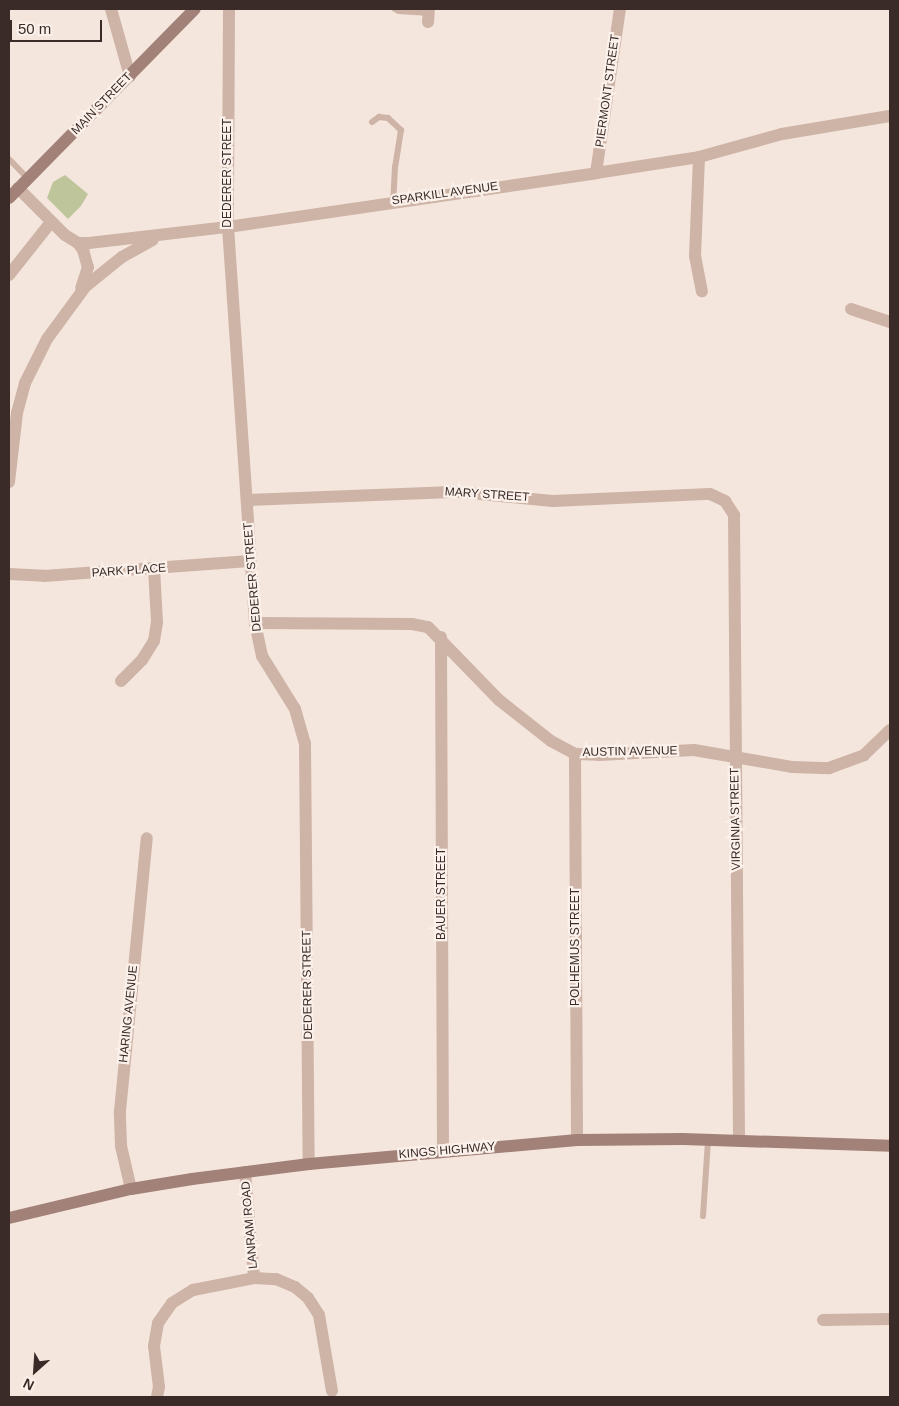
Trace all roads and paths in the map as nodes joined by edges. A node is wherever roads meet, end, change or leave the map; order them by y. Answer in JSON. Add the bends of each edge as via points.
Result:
{"nodes":[{"id":1,"x":112,"y":9,"type":"edge"},
{"id":2,"x":195,"y":9,"type":"edge"},
{"id":3,"x":229,"y":9,"type":"edge"},
{"id":4,"x":395,"y":9,"type":"edge"},
{"id":5,"x":620,"y":9,"type":"edge"},
{"id":6,"x":429,"y":14,"type":"edge"},
{"id":7,"x":130,"y":76,"type":"junction"},
{"id":8,"x":890,"y":116,"type":"edge"},
{"id":9,"x":372,"y":122,"type":"dead end"},
{"id":10,"x":699,"y":157,"type":"junction"},
{"id":11,"x":9,"y":159,"type":"edge"},
{"id":12,"x":596,"y":173,"type":"junction"},
{"id":13,"x":28,"y":179,"type":"junction"},
{"id":14,"x":18,"y":188,"type":"junction"},
{"id":15,"x":9,"y":198,"type":"edge"},
{"id":16,"x":393,"y":201,"type":"junction"},
{"id":17,"x":51,"y":222,"type":"junction"},
{"id":18,"x":228,"y":227,"type":"junction"},
{"id":19,"x":166,"y":235,"type":"junction"},
{"id":20,"x":78,"y":243,"type":"junction"},
{"id":21,"x":9,"y":276,"type":"edge"},
{"id":22,"x":702,"y":291,"type":"dead end"},
{"id":23,"x":78,"y":295,"type":"junction"},
{"id":24,"x":851,"y":309,"type":"dead end"},
{"id":25,"x":890,"y":322,"type":"edge"},
{"id":26,"x":9,"y":482,"type":"edge"},
{"id":27,"x":247,"y":500,"type":"junction"},
{"id":28,"x":725,"y":500,"type":"joint"},
{"id":29,"x":249,"y":561,"type":"junction"},
{"id":30,"x":154,"y":569,"type":"junction"},
{"id":31,"x":9,"y":574,"type":"edge"},
{"id":32,"x":255,"y":623,"type":"junction"},
{"id":33,"x":441,"y":637,"type":"junction"},
{"id":34,"x":121,"y":681,"type":"dead end"},
{"id":35,"x":890,"y":730,"type":"edge"},
{"id":36,"x":575,"y":754,"type":"junction"},
{"id":37,"x":735,"y":757,"type":"junction"},
{"id":38,"x":147,"y":838,"type":"dead end"},
{"id":39,"x":577,"y":1140,"type":"junction"},
{"id":40,"x":708,"y":1140,"type":"junction"},
{"id":41,"x":739,"y":1141,"type":"junction"},
{"id":42,"x":890,"y":1146,"type":"edge"},
{"id":43,"x":443,"y":1151,"type":"junction"},
{"id":44,"x":309,"y":1164,"type":"junction"},
{"id":45,"x":246,"y":1172,"type":"junction"},
{"id":46,"x":131,"y":1189,"type":"junction"},
{"id":47,"x":703,"y":1216,"type":"dead end"},
{"id":48,"x":9,"y":1218,"type":"edge"},
{"id":49,"x":254,"y":1278,"type":"junction"},
{"id":50,"x":890,"y":1319,"type":"edge"},
{"id":51,"x":822,"y":1320,"type":"dead end"},
{"id":52,"x":332,"y":1391,"type":"dead end"},
{"id":53,"x":158,"y":1397,"type":"edge"}],
"edges":[{"from":1,"to":7,"type":"street"},
{"from":2,"to":7,"type":"street","name":"MAIN STREET"},
{"from":3,"to":18,"type":"street","name":"DEDERER STREET"},
{"from":4,"to":6,"type":"lane"},
{"from":5,"to":12,"type":"street","name":"PIERMONT STREET"},
{"from":7,"to":13,"type":"street","name":"MAIN STREET"},
{"from":8,"to":10,"type":"street","name":"SPARKILL AVENUE","via":[[782,134]]},
{"from":9,"to":16,"type":"lane","via":[[388,118],[401,130]]},
{"from":10,"to":12,"type":"street","name":"SPARKILL AVENUE"},
{"from":10,"to":22,"type":"street","via":[[695,256]]},
{"from":11,"to":13,"type":"lane"},
{"from":12,"to":16,"type":"street","name":"SPARKILL AVENUE"},
{"from":13,"to":14,"type":"street","name":"MAIN STREET"},
{"from":14,"to":15,"type":"street","name":"MAIN STREET"},
{"from":14,"to":17,"type":"street"},
{"from":16,"to":18,"type":"street","name":"SPARKILL AVENUE"},
{"from":17,"to":20,"type":"street"},
{"from":17,"to":21,"type":"street"},
{"from":18,"to":19,"type":"street","name":"SPARKILL AVENUE"},
{"from":18,"to":27,"type":"street","name":"DEDERER STREET"},
{"from":19,"to":20,"type":"street","name":"SPARKILL AVENUE"},
{"from":19,"to":23,"type":"street","via":[[122,257],[95,277]]},
{"from":20,"to":23,"type":"street","via":[[88,266]]},
{"from":23,"to":26,"type":"street","via":[[47,339],[25,383],[17,413]]},
{"from":24,"to":25,"type":"street"},
{"from":27,"to":28,"type":"street","name":"MARY STREET","via":[[459,492],[553,501],[710,494]]},
{"from":27,"to":29,"type":"street","name":"DEDERER STREET"},
{"from":28,"to":37,"type":"street","name":"VIRGINIA STREET","via":[[734,515]]},
{"from":29,"to":30,"type":"street","name":"PARK PLACE"},
{"from":29,"to":32,"type":"street","name":"DEDERER STREET"},
{"from":30,"to":31,"type":"street","name":"PARK PLACE","via":[[44,576]]},
{"from":30,"to":34,"type":"street","via":[[157,622],[154,641],[142,660]]},
{"from":32,"to":33,"type":"street","name":"AUSTIN AVENUE","via":[[412,624],[428,627]]},
{"from":32,"to":44,"type":"street","name":"DEDERER STREET","via":[[262,656],[295,709],[305,743]]},
{"from":33,"to":36,"type":"street","name":"AUSTIN AVENUE","via":[[499,700],[551,741]]},
{"from":33,"to":43,"type":"street","name":"BAUER STREET"},
{"from":35,"to":37,"type":"street","name":"AUSTIN AVENUE","via":[[864,755],[829,768],[792,767]]},
{"from":36,"to":37,"type":"street","name":"AUSTIN AVENUE","via":[[694,750]]},
{"from":36,"to":39,"type":"street","name":"POLHEMUS STREET"},
{"from":37,"to":41,"type":"street","name":"VIRGINIA STREET"},
{"from":38,"to":46,"type":"street","name":"HARING AVENUE","via":[[120,1112],[121,1146]]},
{"from":39,"to":40,"type":"street","name":"KINGS HIGHWAY"},
{"from":39,"to":43,"type":"street","name":"KINGS HIGHWAY"},
{"from":40,"to":41,"type":"street","name":"KINGS HIGHWAY"},
{"from":40,"to":47,"type":"lane"},
{"from":41,"to":42,"type":"street","name":"KINGS HIGHWAY"},
{"from":43,"to":44,"type":"street","name":"KINGS HIGHWAY"},
{"from":44,"to":45,"type":"street","name":"KINGS HIGHWAY"},
{"from":45,"to":46,"type":"street","name":"KINGS HIGHWAY"},
{"from":45,"to":49,"type":"street","name":"LANRAM ROAD"},
{"from":46,"to":48,"type":"street","name":"KINGS HIGHWAY"},
{"from":49,"to":52,"type":"street","via":[[276,1279],[295,1287],[308,1298],[319,1315]]},
{"from":49,"to":53,"type":"street","via":[[193,1290],[172,1303],[158,1323],[154,1346]]},
{"from":50,"to":51,"type":"street"}]}
